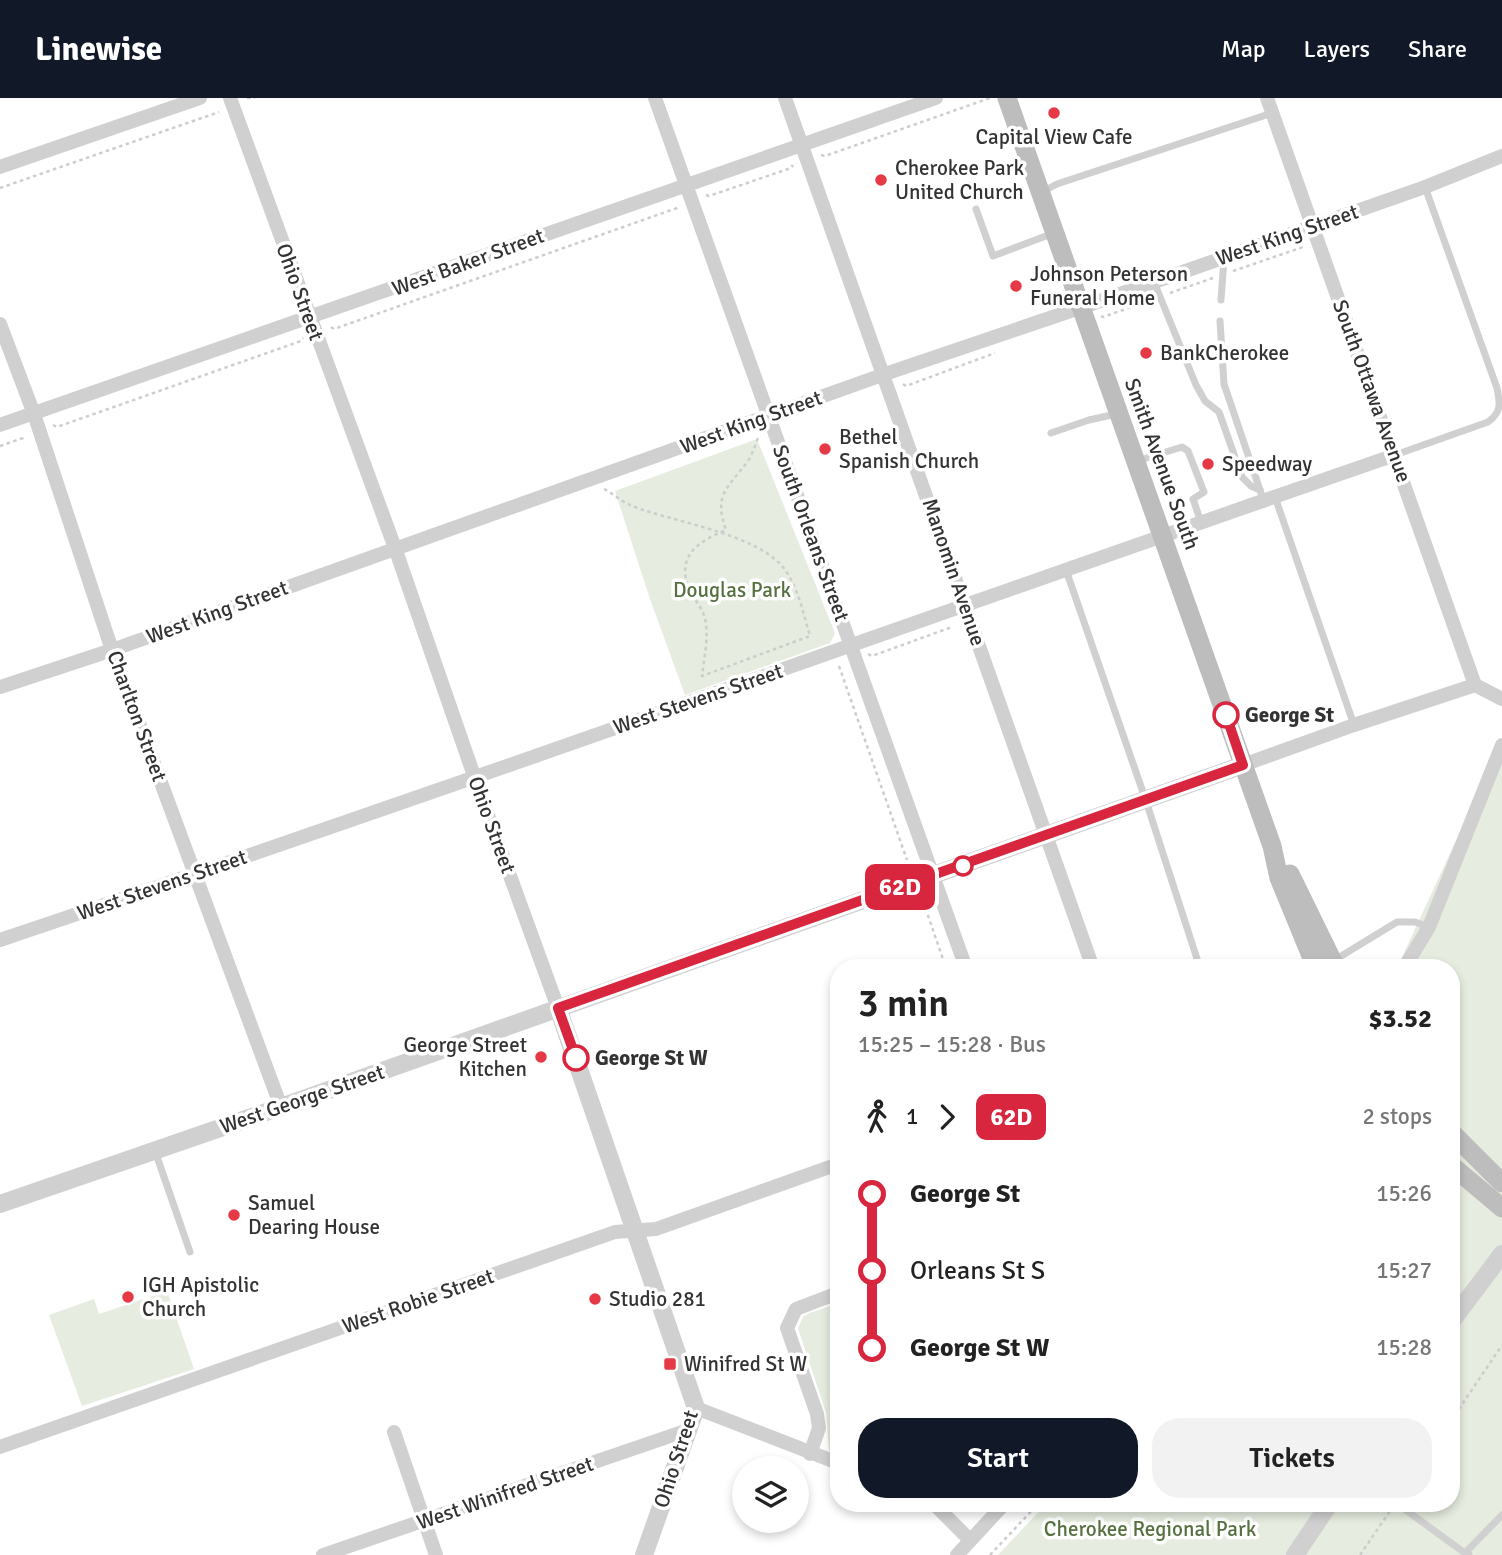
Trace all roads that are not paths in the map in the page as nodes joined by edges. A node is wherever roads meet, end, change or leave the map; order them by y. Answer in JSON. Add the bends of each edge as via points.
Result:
{"nodes":[{"id":1,"x":200,"y":98,"type":"edge"},
{"id":2,"x":230,"y":98,"type":"edge"},
{"id":3,"x":655,"y":98,"type":"edge"},
{"id":4,"x":785,"y":98,"type":"edge"},
{"id":5,"x":936,"y":98,"type":"edge"},
{"id":6,"x":1007,"y":98,"type":"edge"},
{"id":7,"x":1268,"y":98,"type":"edge"},
{"id":8,"x":898,"y":105,"type":"edge"},
{"id":9,"x":1273,"y":113,"type":"junction"},
{"id":10,"x":802,"y":144,"type":"junction"},
{"id":11,"x":1502,"y":156,"type":"edge"},
{"id":12,"x":0,"y":167,"type":"edge"},
{"id":13,"x":686,"y":184,"type":"junction"},
{"id":14,"x":1425,"y":187,"type":"junction"},
{"id":15,"x":1041,"y":192,"type":"junction"},
{"id":16,"x":976,"y":209,"type":"dead end"},
{"id":17,"x":1313,"y":226,"type":"junction"},
{"id":18,"x":1054,"y":233,"type":"junction"},
{"id":19,"x":1224,"y":258,"type":"junction"},
{"id":20,"x":1154,"y":282,"type":"junction"},
{"id":21,"x":1221,"y":300,"type":"dead end"},
{"id":22,"x":1091,"y":311,"type":"junction"},
{"id":23,"x":310,"y":319,"type":"junction"},
{"id":24,"x":1220,"y":321,"type":"dead end"},
{"id":25,"x":0,"y":324,"type":"edge"},
{"id":26,"x":885,"y":374,"type":"junction"},
{"id":27,"x":1120,"y":413,"type":"junction"},
{"id":28,"x":34,"y":414,"type":"junction"},
{"id":29,"x":769,"y":416,"type":"junction"},
{"id":30,"x":0,"y":425,"type":"edge"},
{"id":31,"x":1051,"y":433,"type":"dead end"},
{"id":32,"x":1395,"y":455,"type":"junction"},
{"id":33,"x":1137,"y":460,"type":"junction"},
{"id":34,"x":1266,"y":495,"type":"junction"},
{"id":35,"x":1200,"y":522,"type":"junction"},
{"id":36,"x":1164,"y":534,"type":"junction"},
{"id":37,"x":395,"y":548,"type":"junction"},
{"id":38,"x":1066,"y":570,"type":"junction"},
{"id":39,"x":964,"y":605,"type":"junction"},
{"id":40,"x":852,"y":646,"type":"junction"},
{"id":41,"x":112,"y":650,"type":"junction"},
{"id":42,"x":1475,"y":685,"type":"junction"},
{"id":43,"x":0,"y":687,"type":"edge"},
{"id":44,"x":1502,"y":699,"type":"edge"},
{"id":45,"x":1354,"y":725,"type":"junction"},
{"id":46,"x":1502,"y":745,"type":"edge"},
{"id":47,"x":1243,"y":765,"type":"junction"},
{"id":48,"x":475,"y":778,"type":"junction"},
{"id":49,"x":1146,"y":801,"type":"junction"},
{"id":50,"x":1048,"y":836,"type":"junction"},
{"id":51,"x":196,"y":874,"type":"junction"},
{"id":52,"x":933,"y":876,"type":"junction"},
{"id":53,"x":1429,"y":927,"type":"junction"},
{"id":54,"x":0,"y":940,"type":"edge"},
{"id":55,"x":963,"y":959,"type":"edge"},
{"id":56,"x":1090,"y":959,"type":"edge"},
{"id":57,"x":1197,"y":959,"type":"edge"},
{"id":58,"x":1324,"y":959,"type":"edge"},
{"id":59,"x":1339,"y":959,"type":"edge"},
{"id":60,"x":1409,"y":959,"type":"edge"},
{"id":61,"x":558,"y":1008,"type":"junction"},
{"id":62,"x":281,"y":1107,"type":"junction"},
{"id":63,"x":1460,"y":1141,"type":"edge"},
{"id":64,"x":155,"y":1150,"type":"junction"},
{"id":65,"x":830,"y":1167,"type":"edge"},
{"id":66,"x":1460,"y":1173,"type":"edge"},
{"id":67,"x":1502,"y":1183,"type":"edge"},
{"id":68,"x":1,"y":1199,"type":"edge"},
{"id":69,"x":1502,"y":1208,"type":"edge"},
{"id":70,"x":636,"y":1230,"type":"junction"},
{"id":71,"x":190,"y":1252,"type":"dead end"},
{"id":72,"x":1502,"y":1254,"type":"edge"},
{"id":73,"x":830,"y":1296,"type":"edge"},
{"id":74,"x":1460,"y":1310,"type":"edge"},
{"id":75,"x":696,"y":1408,"type":"junction"},
{"id":76,"x":688,"y":1430,"type":"junction"},
{"id":77,"x":394,"y":1432,"type":"dead end"},
{"id":78,"x":0,"y":1447,"type":"edge"},
{"id":79,"x":810,"y":1454,"type":"junction"},
{"id":80,"x":830,"y":1460,"type":"edge"},
{"id":81,"x":942,"y":1512,"type":"edge"},
{"id":82,"x":997,"y":1512,"type":"edge"},
{"id":83,"x":1324,"y":1512,"type":"edge"},
{"id":84,"x":1408,"y":1512,"type":"edge"},
{"id":85,"x":1502,"y":1515,"type":"edge"},
{"id":86,"x":424,"y":1521,"type":"junction"},
{"id":87,"x":970,"y":1541,"type":"junction"},
{"id":88,"x":1466,"y":1554,"type":"edge"},
{"id":89,"x":323,"y":1555,"type":"edge"},
{"id":90,"x":436,"y":1555,"type":"edge"},
{"id":91,"x":644,"y":1555,"type":"edge"},
{"id":92,"x":957,"y":1555,"type":"edge"},
{"id":93,"x":1295,"y":1555,"type":"edge"}],
"edges":[{"from":1,"to":12,"type":"street"},
{"from":2,"to":23,"type":"street","name":"Ohio Street"},
{"from":3,"to":13,"type":"street","name":"South Orleans Street"},
{"from":4,"to":10,"type":"street","name":"Manomin Avenue"},
{"from":5,"to":8,"type":"street","name":"West Baker Street"},
{"from":6,"to":15,"type":"main road","name":"Smith Avenue South"},
{"from":7,"to":9,"type":"street","name":"South Ottawa Avenue"},
{"from":8,"to":10,"type":"street","name":"West Baker Street"},
{"from":9,"to":15,"type":"lane"},
{"from":9,"to":17,"type":"street","name":"South Ottawa Avenue"},
{"from":10,"to":13,"type":"street","name":"West Baker Street"},
{"from":10,"to":26,"type":"street","name":"Manomin Avenue"},
{"from":11,"to":14,"type":"street","name":"West King Street"},
{"from":13,"to":23,"type":"street","name":"West Baker Street"},
{"from":13,"to":29,"type":"street","name":"South Orleans Street"},
{"from":14,"to":17,"type":"street","name":"West King Street"},
{"from":14,"to":32,"type":"lane","via":[[1501,404],[1497,416],[1488,422]]},
{"from":15,"to":18,"type":"main road","name":"Smith Avenue South"},
{"from":16,"to":18,"type":"lane","via":[[993,256]]},
{"from":17,"to":19,"type":"street","name":"West King Street"},
{"from":17,"to":32,"type":"street","name":"South Ottawa Avenue"},
{"from":18,"to":22,"type":"main road","name":"Smith Avenue South"},
{"from":19,"to":20,"type":"street","name":"West King Street"},
{"from":19,"to":21,"type":"lane"},
{"from":20,"to":22,"type":"street","name":"West King Street"},
{"from":20,"to":34,"type":"lane","via":[[1196,385],[1205,401],[1219,412],[1242,477]]},
{"from":22,"to":26,"type":"street","name":"West King Street"},
{"from":22,"to":27,"type":"main road","name":"Smith Avenue South"},
{"from":23,"to":28,"type":"street","name":"West Baker Street"},
{"from":23,"to":37,"type":"street","name":"Ohio Street"},
{"from":24,"to":34,"type":"lane","via":[[1224,384]]},
{"from":25,"to":28,"type":"street","name":"Charlton Street"},
{"from":26,"to":29,"type":"street","name":"West King Street"},
{"from":26,"to":39,"type":"street","name":"Manomin Avenue"},
{"from":27,"to":31,"type":"lane"},
{"from":27,"to":33,"type":"main road","name":"Smith Avenue South"},
{"from":28,"to":30,"type":"street","name":"West Baker Street"},
{"from":28,"to":41,"type":"street","name":"Charlton Street"},
{"from":29,"to":37,"type":"street","name":"West King Street"},
{"from":29,"to":40,"type":"street","name":"South Orleans Street"},
{"from":32,"to":34,"type":"street","name":"West Stevens Street"},
{"from":32,"to":42,"type":"street","name":"South Ottawa Avenue"},
{"from":33,"to":35,"type":"lane","via":[[1182,447],[1188,451],[1204,492],[1193,499]]},
{"from":33,"to":36,"type":"main road","name":"Smith Avenue South"},
{"from":34,"to":35,"type":"street","name":"West Stevens Street"},
{"from":34,"to":45,"type":"lane"},
{"from":35,"to":36,"type":"street","name":"West Stevens Street"},
{"from":36,"to":38,"type":"street","name":"West Stevens Street"},
{"from":36,"to":47,"type":"main road","name":"Smith Avenue South"},
{"from":37,"to":41,"type":"street","name":"West King Street"},
{"from":37,"to":48,"type":"street","name":"Ohio Street"},
{"from":38,"to":39,"type":"street","name":"West Stevens Street"},
{"from":38,"to":49,"type":"lane"},
{"from":39,"to":40,"type":"street","name":"West Stevens Street"},
{"from":39,"to":50,"type":"street","name":"Manomin Avenue"},
{"from":40,"to":48,"type":"street","name":"West Stevens Street"},
{"from":40,"to":52,"type":"street","name":"South Orleans Street"},
{"from":41,"to":43,"type":"street","name":"West King Street"},
{"from":41,"to":51,"type":"street","name":"Charlton Street"},
{"from":42,"to":44,"type":"street"},
{"from":42,"to":45,"type":"street","name":"West George Street"},
{"from":45,"to":47,"type":"street","name":"West George Street"},
{"from":46,"to":53,"type":"street"},
{"from":47,"to":49,"type":"street","name":"West George Street"},
{"from":47,"to":58,"type":"main road","name":"Smith Avenue South","via":[[1279,878]]},
{"from":48,"to":51,"type":"street","name":"West Stevens Street"},
{"from":48,"to":61,"type":"street","name":"Ohio Street"},
{"from":49,"to":50,"type":"street","name":"West George Street"},
{"from":49,"to":57,"type":"lane"},
{"from":50,"to":52,"type":"street","name":"West George Street"},
{"from":50,"to":56,"type":"street","name":"Manomin Avenue"},
{"from":51,"to":54,"type":"street","name":"West Stevens Street"},
{"from":51,"to":62,"type":"street","name":"Charlton Street"},
{"from":52,"to":55,"type":"street","name":"South Orleans Street"},
{"from":52,"to":61,"type":"street","name":"West George Street"},
{"from":53,"to":59,"type":"lane","via":[[1397,922]]},
{"from":53,"to":60,"type":"street"},
{"from":61,"to":62,"type":"street","name":"West George Street"},
{"from":61,"to":70,"type":"street","name":"Ohio Street"},
{"from":62,"to":64,"type":"street","name":"West George Street"},
{"from":63,"to":67,"type":"main road"},
{"from":64,"to":68,"type":"street","name":"West George Street"},
{"from":64,"to":71,"type":"lane"},
{"from":65,"to":70,"type":"street","name":"West Robie Street","via":[[656,1229]]},
{"from":66,"to":69,"type":"main road"},
{"from":70,"to":75,"type":"street","name":"Ohio Street"},
{"from":70,"to":78,"type":"street","name":"West Robie Street","via":[[615,1232]]},
{"from":72,"to":74,"type":"street"},
{"from":73,"to":79,"type":"street","via":[[796,1309],[788,1328],[820,1428]]},
{"from":75,"to":76,"type":"street","name":"Ohio Street"},
{"from":75,"to":79,"type":"street"},
{"from":76,"to":86,"type":"street","name":"West Winifred Street"},
{"from":76,"to":91,"type":"street","name":"Ohio Street"},
{"from":77,"to":86,"type":"street"},
{"from":79,"to":80,"type":"street"},
{"from":81,"to":87,"type":"street"},
{"from":82,"to":87,"type":"street"},
{"from":83,"to":93,"type":"street"},
{"from":84,"to":88,"type":"lane"},
{"from":85,"to":88,"type":"lane"},
{"from":86,"to":89,"type":"street","name":"West Winifred Street"},
{"from":86,"to":90,"type":"street"},
{"from":87,"to":92,"type":"street"}]}
